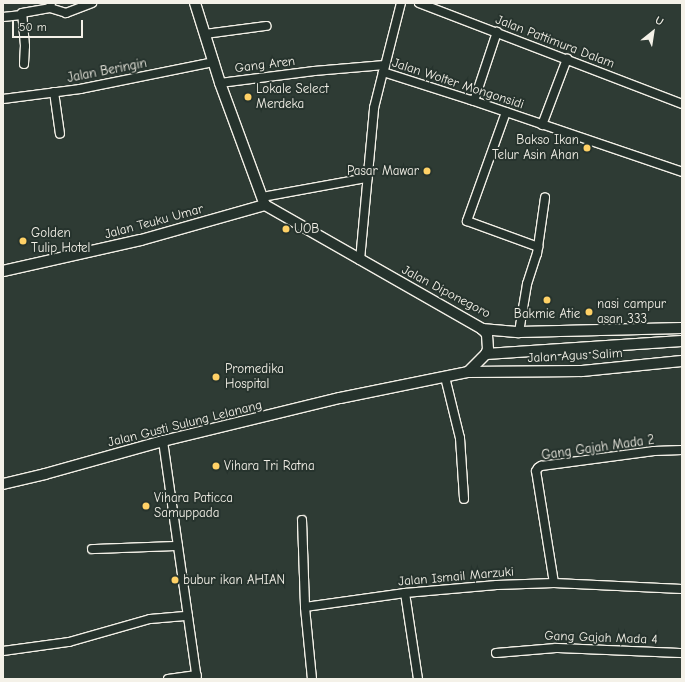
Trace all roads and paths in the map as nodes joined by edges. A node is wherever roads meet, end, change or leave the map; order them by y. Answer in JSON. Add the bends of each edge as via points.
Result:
{"nodes":[{"id":1,"x":92,"y":3,"type":"edge"},
{"id":2,"x":195,"y":3,"type":"edge"},
{"id":3,"x":401,"y":3,"type":"edge"},
{"id":4,"x":419,"y":3,"type":"edge"},
{"id":5,"x":50,"y":6,"type":"edge"},
{"id":6,"x":22,"y":14,"type":"junction"},
{"id":7,"x":3,"y":16,"type":"edge"},
{"id":8,"x":266,"y":26,"type":"dead end"},
{"id":9,"x":497,"y":32,"type":"junction"},
{"id":10,"x":205,"y":34,"type":"junction"},
{"id":11,"x":567,"y":59,"type":"junction"},
{"id":12,"x":214,"y":62,"type":"junction"},
{"id":13,"x":24,"y":64,"type":"dead end"},
{"id":14,"x":384,"y":69,"type":"junction"},
{"id":15,"x":220,"y":83,"type":"junction"},
{"id":16,"x":54,"y":92,"type":"junction"},
{"id":17,"x":3,"y":99,"type":"edge"},
{"id":18,"x":474,"y":102,"type":"junction"},
{"id":19,"x":682,"y":104,"type":"edge"},
{"id":20,"x":506,"y":112,"type":"junction"},
{"id":21,"x":542,"y":125,"type":"junction"},
{"id":22,"x":60,"y":134,"type":"dead end"},
{"id":23,"x":682,"y":172,"type":"edge"},
{"id":24,"x":367,"y":178,"type":"junction"},
{"id":25,"x":545,"y":198,"type":"dead end"},
{"id":26,"x":263,"y":201,"type":"junction"},
{"id":27,"x":538,"y":247,"type":"junction"},
{"id":28,"x":360,"y":260,"type":"junction"},
{"id":29,"x":3,"y":271,"type":"edge"},
{"id":30,"x":682,"y":328,"type":"edge"},
{"id":31,"x":482,"y":329,"type":"junction"},
{"id":32,"x":519,"y":332,"type":"junction"},
{"id":33,"x":682,"y":341,"type":"edge"},
{"id":34,"x":486,"y":354,"type":"junction"},
{"id":35,"x":682,"y":361,"type":"edge"},
{"id":36,"x":468,"y":372,"type":"junction"},
{"id":37,"x":445,"y":377,"type":"junction"},
{"id":38,"x":163,"y":441,"type":"junction"},
{"id":39,"x":682,"y":450,"type":"edge"},
{"id":40,"x":3,"y":484,"type":"edge"},
{"id":41,"x":464,"y":499,"type":"dead end"},
{"id":42,"x":302,"y":520,"type":"dead end"},
{"id":43,"x":178,"y":546,"type":"junction"},
{"id":44,"x":92,"y":549,"type":"dead end"},
{"id":45,"x":554,"y":583,"type":"junction"},
{"id":46,"x":682,"y":589,"type":"edge"},
{"id":47,"x":405,"y":593,"type":"junction"},
{"id":48,"x":305,"y":607,"type":"junction"},
{"id":49,"x":188,"y":616,"type":"junction"},
{"id":50,"x":3,"y":651,"type":"edge"},
{"id":51,"x":496,"y":653,"type":"dead end"},
{"id":52,"x":682,"y":653,"type":"edge"},
{"id":53,"x":197,"y":677,"type":"edge"},
{"id":54,"x":168,"y":679,"type":"edge"},
{"id":55,"x":312,"y":679,"type":"edge"},
{"id":56,"x":418,"y":679,"type":"edge"}],
"edges":[{"from":1,"to":5,"type":"street","via":[[66,13]]},
{"from":2,"to":10,"type":"street"},
{"from":3,"to":14,"type":"street"},
{"from":4,"to":9,"type":"street","name":"Jalan Pattimura Dalam"},
{"from":5,"to":6,"type":"street"},
{"from":6,"to":7,"type":"street"},
{"from":6,"to":13,"type":"street"},
{"from":8,"to":10,"type":"street"},
{"from":9,"to":11,"type":"street","name":"Jalan Pattimura Dalam"},
{"from":9,"to":18,"type":"street"},
{"from":10,"to":12,"type":"street"},
{"from":11,"to":19,"type":"street","name":"Jalan Pattimura Dalam"},
{"from":11,"to":21,"type":"street"},
{"from":12,"to":15,"type":"street"},
{"from":12,"to":16,"type":"street","name":"Jalan Beringin"},
{"from":14,"to":15,"type":"street","name":"Gang Aren","via":[[314,71]]},
{"from":14,"to":18,"type":"street","name":"Jalan Wolter Mongonsidi"},
{"from":14,"to":24,"type":"street","name":"Jalan Wolter Mongonsidi","via":[[374,108]]},
{"from":15,"to":26,"type":"street"},
{"from":16,"to":17,"type":"street","name":"Jalan Beringin"},
{"from":16,"to":22,"type":"street"},
{"from":18,"to":20,"type":"street","name":"Jalan Wolter Mongonsidi"},
{"from":20,"to":21,"type":"street","name":"Jalan Wolter Mongonsidi"},
{"from":20,"to":27,"type":"street","via":[[467,220]]},
{"from":21,"to":23,"type":"street","name":"Jalan Wolter Mongonsidi"},
{"from":24,"to":26,"type":"street"},
{"from":24,"to":28,"type":"street","name":"Jalan Wolter Mongonsidi"},
{"from":25,"to":27,"type":"street"},
{"from":26,"to":28,"type":"street","name":"Jalan Diponegoro"},
{"from":26,"to":29,"type":"street","name":"Jalan Teuku Umar","via":[[141,240]]},
{"from":27,"to":32,"type":"street","via":[[527,284]]},
{"from":28,"to":31,"type":"street","name":"Jalan Diponegoro"},
{"from":30,"to":32,"type":"street","name":"Jalan Diponegoro"},
{"from":31,"to":32,"type":"street","name":"Jalan Diponegoro"},
{"from":31,"to":34,"type":"street","via":[[487,334]]},
{"from":33,"to":34,"type":"street","name":"Jalan Agus Salim"},
{"from":34,"to":36,"type":"street"},
{"from":35,"to":36,"type":"street","name":"Jalan Agus Salim","via":[[582,371]]},
{"from":36,"to":37,"type":"street","name":"Jalan Gusti Sulung Lelanang"},
{"from":37,"to":38,"type":"street","name":"Jalan Gusti Sulung Lelanang","via":[[340,398]]},
{"from":37,"to":41,"type":"street","via":[[460,438]]},
{"from":38,"to":40,"type":"street","name":"Jalan Gusti Sulung Lelanang"},
{"from":38,"to":43,"type":"street"},
{"from":39,"to":45,"type":"street","name":"Gang Gajah Mada 2","via":[[654,451],[538,468],[536,471]]},
{"from":42,"to":48,"type":"street"},
{"from":43,"to":44,"type":"street"},
{"from":43,"to":49,"type":"street"},
{"from":45,"to":46,"type":"street","name":"Jalan Ismail Marzuki"},
{"from":45,"to":47,"type":"street","name":"Jalan Ismail Marzuki"},
{"from":47,"to":48,"type":"street","name":"Jalan Ismail Marzuki"},
{"from":47,"to":56,"type":"street"},
{"from":48,"to":55,"type":"street"},
{"from":49,"to":50,"type":"street","via":[[150,619],[69,642]]},
{"from":49,"to":53,"type":"street"},
{"from":51,"to":52,"type":"street","name":"Gang Gajah Mada 4","via":[[556,648]]},
{"from":53,"to":54,"type":"street"}]}
